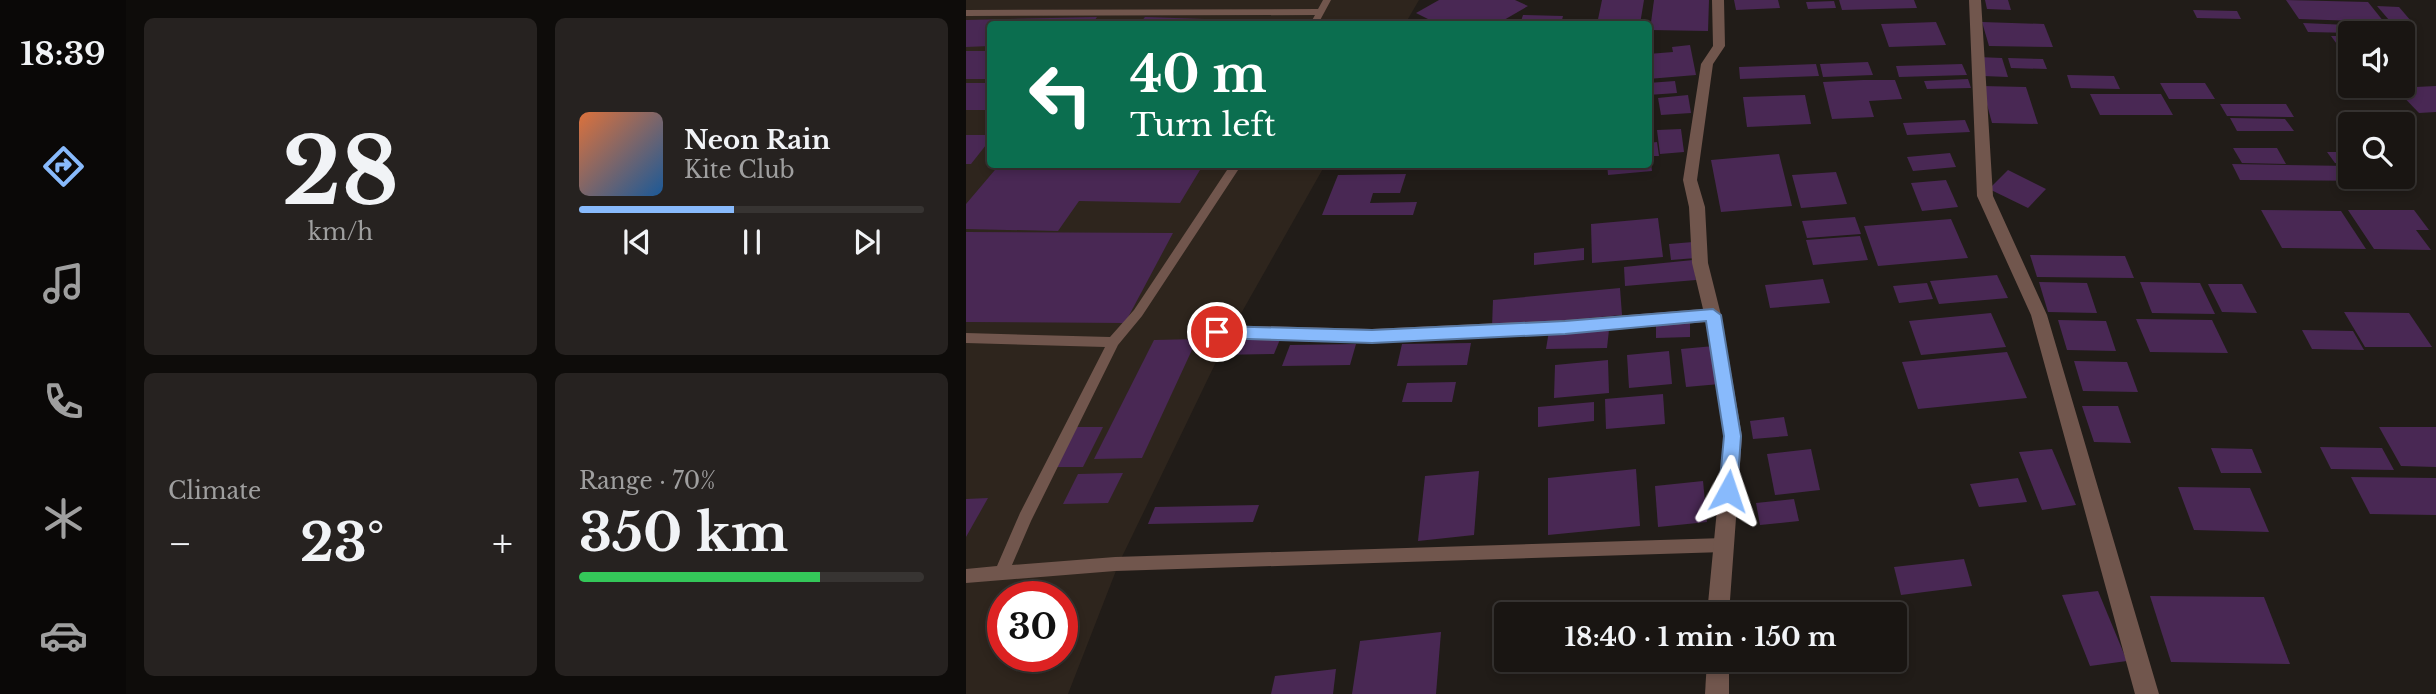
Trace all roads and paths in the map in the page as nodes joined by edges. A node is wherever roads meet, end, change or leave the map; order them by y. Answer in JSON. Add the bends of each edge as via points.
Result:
{"nodes":[{"id":1,"x":1326,"y":0,"type":"edge"},
{"id":2,"x":1718,"y":0,"type":"edge"},
{"id":3,"x":1975,"y":0,"type":"edge"},
{"id":4,"x":1320,"y":12,"type":"junction"},
{"id":5,"x":966,"y":13,"type":"edge"},
{"id":6,"x":1316,"y":21,"type":"edge"},
{"id":7,"x":1234,"y":168,"type":"edge"},
{"id":8,"x":1713,"y":315,"type":"junction"},
{"id":9,"x":1217,"y":332,"type":"dead end"},
{"id":10,"x":966,"y":338,"type":"edge"},
{"id":11,"x":1113,"y":342,"type":"junction"},
{"id":12,"x":1724,"y":545,"type":"junction"},
{"id":13,"x":1002,"y":572,"type":"junction"},
{"id":14,"x":966,"y":576,"type":"edge"},
{"id":15,"x":1719,"y":602,"type":"edge"},
{"id":16,"x":1718,"y":672,"type":"edge"},
{"id":17,"x":1717,"y":694,"type":"edge"},
{"id":18,"x":2147,"y":694,"type":"edge"}],
"edges":[{"from":1,"to":4,"type":"lane"},
{"from":2,"to":8,"type":"street","via":[[1719,46],[1707,64],[1690,180],[1697,207],[1700,263]]},
{"from":3,"to":18,"type":"street","via":[[1985,197],[2039,315]]},
{"from":4,"to":5,"type":"lane"},
{"from":4,"to":6,"type":"lane"},
{"from":7,"to":11,"type":"lane","via":[[1138,313]]},
{"from":8,"to":9,"type":"street","via":[[1372,337]]},
{"from":8,"to":12,"type":"street","via":[[1733,436]]},
{"from":10,"to":11,"type":"lane"},
{"from":11,"to":13,"type":"lane"},
{"from":12,"to":13,"type":"lane","via":[[1115,564]]},
{"from":12,"to":15,"type":"street"},
{"from":13,"to":14,"type":"lane"},
{"from":16,"to":17,"type":"street"}]}
